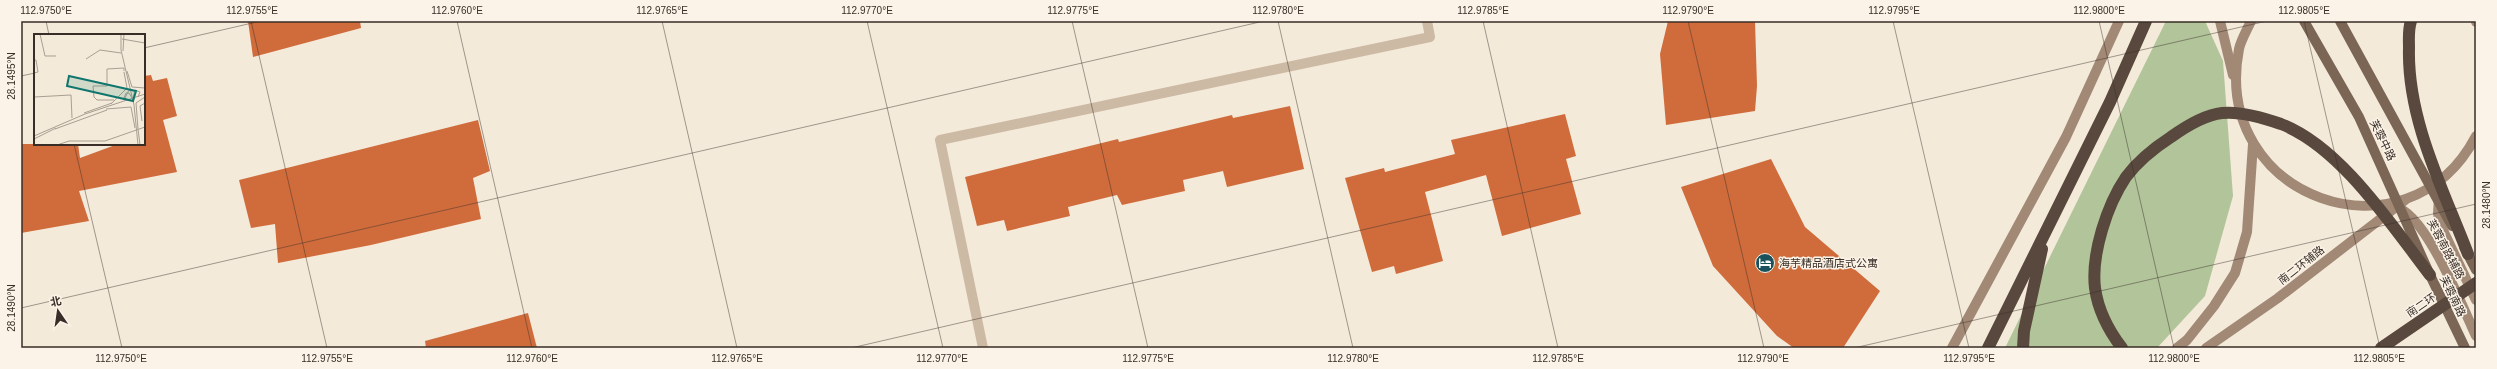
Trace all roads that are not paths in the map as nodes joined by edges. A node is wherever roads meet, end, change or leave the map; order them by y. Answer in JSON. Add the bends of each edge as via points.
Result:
{"nodes":[{"id":1,"x":1427,"y":21,"type":"edge"},
{"id":2,"x":2119,"y":21,"type":"edge"},
{"id":3,"x":2146,"y":21,"type":"edge"},
{"id":4,"x":2220,"y":21,"type":"edge"},
{"id":5,"x":2251,"y":21,"type":"edge"},
{"id":6,"x":2304,"y":21,"type":"edge"},
{"id":7,"x":2340,"y":21,"type":"edge"},
{"id":8,"x":2411,"y":21,"type":"edge"},
{"id":9,"x":2235,"y":86,"type":"junction"},
{"id":10,"x":2476,"y":136,"type":"edge"},
{"id":11,"x":2253,"y":144,"type":"junction"},
{"id":12,"x":2476,"y":148,"type":"edge"},
{"id":13,"x":2449,"y":173,"type":"junction"},
{"id":14,"x":2407,"y":198,"type":"junction"},
{"id":15,"x":2369,"y":206,"type":"junction"},
{"id":16,"x":2397,"y":207,"type":"junction"},
{"id":17,"x":2050,"y":221,"type":"junction"},
{"id":18,"x":2468,"y":254,"type":"junction"},
{"id":19,"x":2476,"y":270,"type":"edge"},
{"id":20,"x":2430,"y":275,"type":"junction"},
{"id":21,"x":2476,"y":283,"type":"edge"},
{"id":22,"x":2476,"y":300,"type":"edge"},
{"id":23,"x":2476,"y":336,"type":"edge"},
{"id":24,"x":983,"y":348,"type":"edge"},
{"id":25,"x":1952,"y":348,"type":"edge"},
{"id":26,"x":1988,"y":348,"type":"edge"},
{"id":27,"x":2023,"y":348,"type":"edge"},
{"id":28,"x":2122,"y":348,"type":"edge"},
{"id":29,"x":2177,"y":348,"type":"edge"},
{"id":30,"x":2206,"y":348,"type":"edge"},
{"id":31,"x":2381,"y":348,"type":"edge"},
{"id":32,"x":2465,"y":348,"type":"edge"}],
"edges":[{"from":1,"to":24,"type":"street","via":[[1430,37],[940,140]]},
{"from":2,"to":25,"type":"street","via":[[2066,137]]},
{"from":3,"to":17,"type":"highway","via":[[2110,102]]},
{"from":4,"to":9,"type":"street"},
{"from":5,"to":9,"type":"street","via":[[2239,48]]},
{"from":6,"to":20,"type":"main road","name":"芙蓉中路","via":[[2359,117]]},
{"from":7,"to":18,"type":"main road","name":"芙蓉中路"},
{"from":8,"to":18,"type":"highway","via":[[2408,63],[2413,99],[2424,139]]},
{"from":9,"to":11,"type":"street","via":[[2241,116]]},
{"from":10,"to":13,"type":"street","via":[[2469,150]]},
{"from":11,"to":15,"type":"street","via":[[2274,170],[2302,191],[2334,203]]},
{"from":11,"to":29,"type":"street","via":[[2247,232],[2235,273],[2214,306],[2187,340]]},
{"from":12,"to":13,"type":"street"},
{"from":13,"to":14,"type":"street"},
{"from":13,"to":22,"type":"street","name":"芙蓉南路辅路","via":[[2438,204],[2440,224]]},
{"from":14,"to":15,"type":"street"},
{"from":14,"to":16,"type":"street","name":"南二环辅路"},
{"from":15,"to":16,"type":"street"},
{"from":16,"to":23,"type":"street","name":"芙蓉南路辅路","via":[[2417,221],[2433,247]]},
{"from":16,"to":30,"type":"street","name":"南二环辅路","via":[[2278,298]]},
{"from":17,"to":26,"type":"highway"},
{"from":17,"to":27,"type":"highway","via":[[2036,272]]},
{"from":18,"to":19,"type":"main road"},
{"from":20,"to":28,"type":"highway","via":[[2376,205],[2337,161],[2282,124],[2255,116],[2222,113],[2189,124],[2154,148],[2126,177],[2106,213],[2098,250],[2095,288],[2106,325]]},
{"from":20,"to":32,"type":"main road","name":"芙蓉南路"},
{"from":21,"to":31,"type":"highway","name":"南二环"}]}
